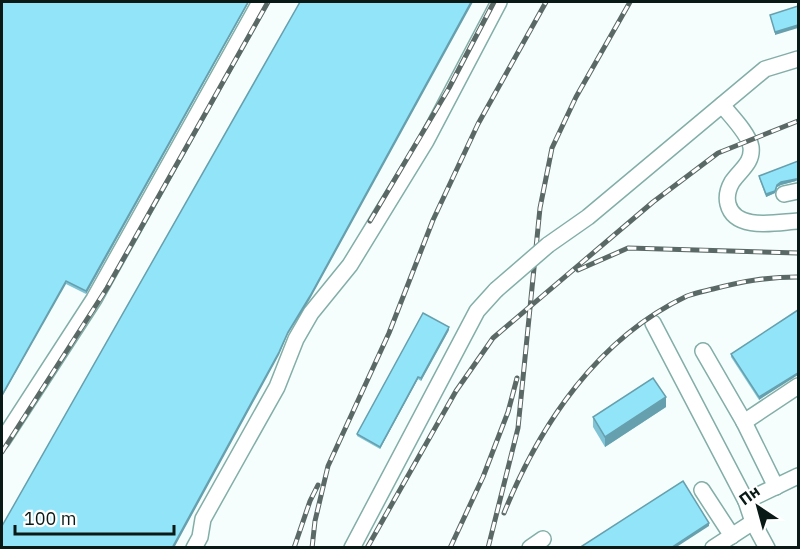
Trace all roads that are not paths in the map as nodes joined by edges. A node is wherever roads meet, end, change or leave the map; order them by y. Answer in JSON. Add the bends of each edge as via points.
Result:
{"nodes":[{"id":1,"x":260,"y":2,"type":"edge"},
{"id":2,"x":499,"y":2,"type":"edge"},
{"id":3,"x":798,"y":59,"type":"edge"},
{"id":4,"x":722,"y":105,"type":"junction"},
{"id":5,"x":798,"y":221,"type":"edge"},
{"id":6,"x":653,"y":323,"type":"dead end"},
{"id":7,"x":703,"y":351,"type":"dead end"},
{"id":8,"x":798,"y":386,"type":"edge"},
{"id":9,"x":744,"y":422,"type":"junction"},
{"id":10,"x":2,"y":441,"type":"edge"},
{"id":11,"x":798,"y":476,"type":"edge"},
{"id":12,"x":776,"y":487,"type":"junction"},
{"id":13,"x":702,"y":489,"type":"dead end"},
{"id":14,"x":746,"y":501,"type":"junction"},
{"id":15,"x":753,"y":522,"type":"junction"},
{"id":16,"x":732,"y":536,"type":"junction"},
{"id":17,"x":194,"y":548,"type":"edge"},
{"id":18,"x":352,"y":548,"type":"edge"},
{"id":19,"x":713,"y":548,"type":"edge"},
{"id":20,"x":767,"y":548,"type":"edge"}],
"edges":[{"from":1,"to":10,"type":"lane","via":[[94,299]]},
{"from":2,"to":17,"type":"lane","via":[[426,141],[350,265],[311,313],[296,339],[277,387],[203,519]]},
{"from":3,"to":4,"type":"lane","via":[[765,69]]},
{"from":4,"to":5,"type":"lane","via":[[751,148],[751,158],[727,193],[728,206],[736,218],[749,223]]},
{"from":4,"to":18,"type":"lane","bridge":true,"via":[[588,217],[548,245],[477,311]]},
{"from":6,"to":14,"type":"lane"},
{"from":7,"to":9,"type":"lane"},
{"from":8,"to":9,"type":"lane"},
{"from":9,"to":12,"type":"lane"},
{"from":11,"to":12,"type":"lane"},
{"from":12,"to":14,"type":"lane"},
{"from":13,"to":16,"type":"lane"},
{"from":14,"to":15,"type":"lane"},
{"from":15,"to":16,"type":"lane"},
{"from":15,"to":20,"type":"lane"},
{"from":16,"to":19,"type":"lane"}]}
